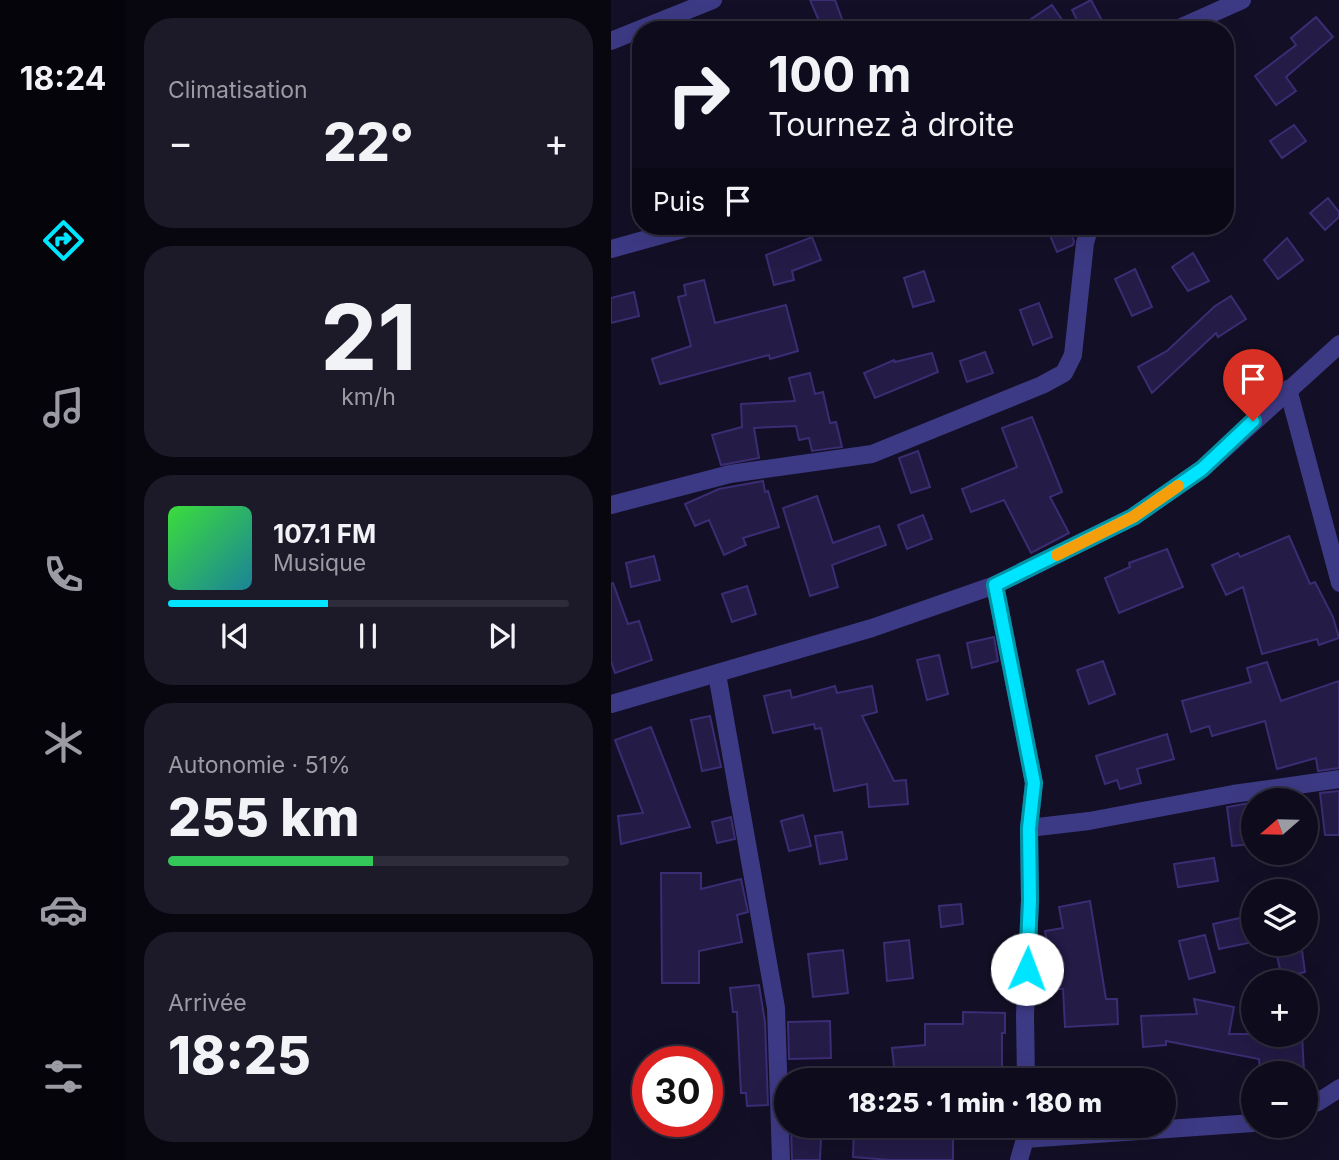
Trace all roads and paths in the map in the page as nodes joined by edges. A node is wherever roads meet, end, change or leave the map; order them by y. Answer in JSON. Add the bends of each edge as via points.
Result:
{"nodes":[{"id":1,"x":713,"y":0,"type":"edge"},
{"id":2,"x":1242,"y":0,"type":"edge"},
{"id":3,"x":661,"y":21,"type":"edge"},
{"id":4,"x":1195,"y":21,"type":"edge"},
{"id":5,"x":632,"y":33,"type":"edge"},
{"id":6,"x":611,"y":41,"type":"edge"},
{"id":7,"x":660,"y":235,"type":"edge"},
{"id":8,"x":1087,"y":235,"type":"edge"},
{"id":9,"x":611,"y":248,"type":"edge"},
{"id":10,"x":1339,"y":344,"type":"edge"},
{"id":11,"x":1288,"y":389,"type":"junction"},
{"id":12,"x":611,"y":505,"type":"edge"},
{"id":13,"x":1339,"y":583,"type":"edge"},
{"id":14,"x":995,"y":585,"type":"junction"},
{"id":15,"x":717,"y":674,"type":"junction"},
{"id":16,"x":611,"y":704,"type":"edge"},
{"id":17,"x":1339,"y":779,"type":"edge"},
{"id":18,"x":1029,"y":828,"type":"junction"},
{"id":19,"x":1026,"y":1068,"type":"edge"},
{"id":20,"x":1339,"y":1088,"type":"edge"},
{"id":21,"x":1318,"y":1102,"type":"edge"},
{"id":22,"x":1241,"y":1123,"type":"edge"},
{"id":23,"x":1176,"y":1126,"type":"edge"},
{"id":24,"x":1023,"y":1138,"type":"edge"},
{"id":25,"x":781,"y":1160,"type":"edge"},
{"id":26,"x":1019,"y":1160,"type":"edge"}],
"edges":[{"from":1,"to":3,"type":"street"},
{"from":2,"to":4,"type":"street"},
{"from":5,"to":6,"type":"street"},
{"from":7,"to":9,"type":"street"},
{"from":8,"to":12,"type":"street","via":[[1073,355],[1064,373],[872,454],[730,474]]},
{"from":10,"to":11,"type":"street"},
{"from":11,"to":13,"type":"street"},
{"from":11,"to":14,"type":"street","via":[[1202,469],[1133,517]]},
{"from":14,"to":15,"type":"street"},
{"from":14,"to":18,"type":"street","via":[[1034,783]]},
{"from":15,"to":16,"type":"street"},
{"from":15,"to":25,"type":"street","via":[[776,1008]]},
{"from":17,"to":18,"type":"street"},
{"from":18,"to":19,"type":"street"},
{"from":20,"to":21,"type":"street"},
{"from":22,"to":23,"type":"street"},
{"from":24,"to":26,"type":"street"}]}
